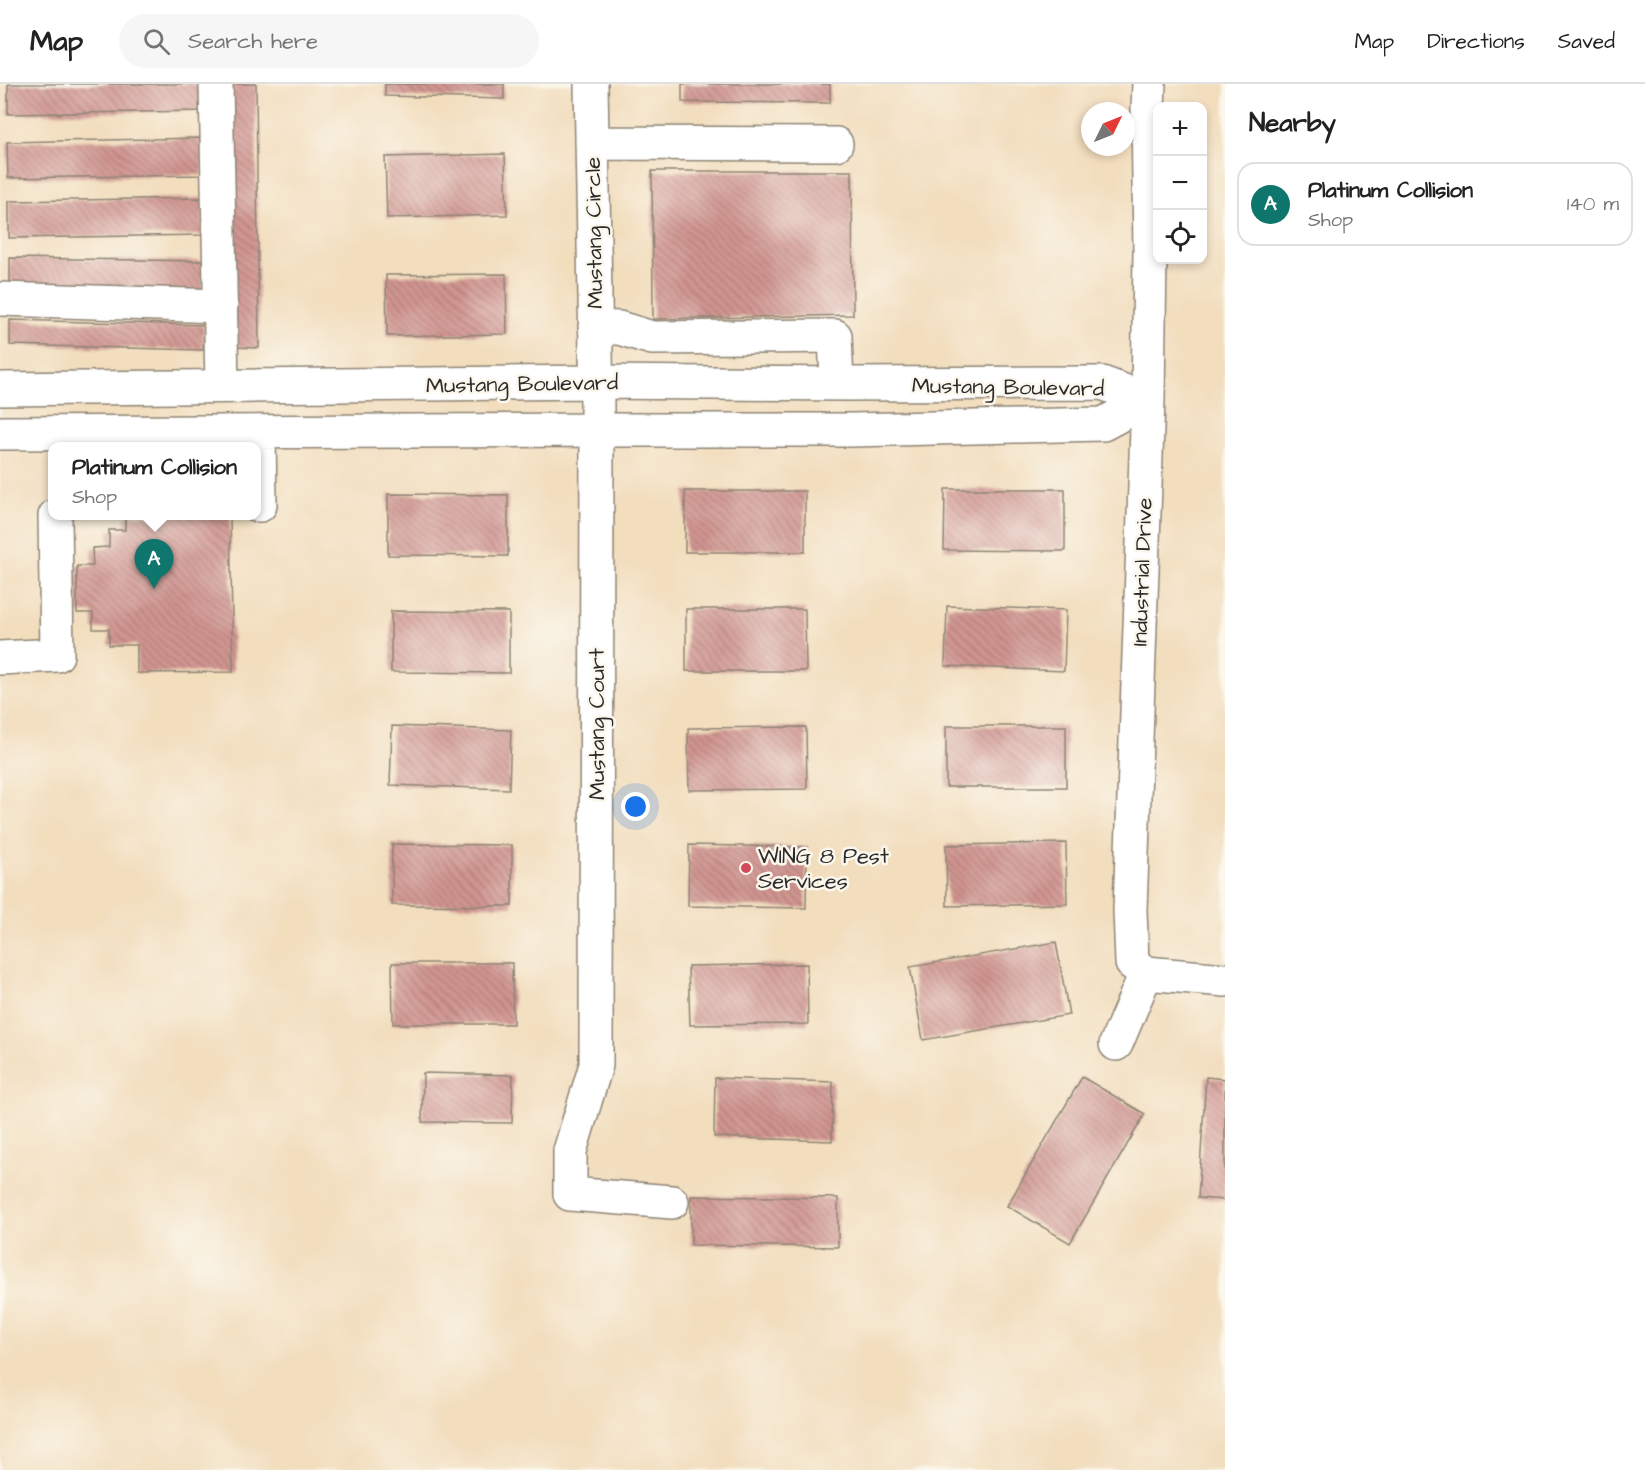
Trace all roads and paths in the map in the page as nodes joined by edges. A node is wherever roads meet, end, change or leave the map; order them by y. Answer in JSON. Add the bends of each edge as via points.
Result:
{"nodes":[{"id":1,"x":216,"y":84,"type":"edge"},
{"id":2,"x":591,"y":84,"type":"edge"},
{"id":3,"x":1149,"y":84,"type":"edge"},
{"id":4,"x":592,"y":143,"type":"junction"},
{"id":5,"x":836,"y":144,"type":"dead end"},
{"id":6,"x":0,"y":299,"type":"edge"},
{"id":7,"x":221,"y":306,"type":"junction"},
{"id":8,"x":595,"y":327,"type":"junction"},
{"id":9,"x":596,"y":382,"type":"junction"},
{"id":10,"x":837,"y":383,"type":"junction"},
{"id":11,"x":222,"y":386,"type":"junction"},
{"id":12,"x":0,"y":389,"type":"edge"},
{"id":13,"x":1148,"y":400,"type":"junction"},
{"id":14,"x":596,"y":430,"type":"junction"},
{"id":15,"x":260,"y":432,"type":"junction"},
{"id":16,"x":0,"y":434,"type":"edge"},
{"id":17,"x":260,"y":442,"type":"edge"},
{"id":18,"x":56,"y":520,"type":"edge"},
{"id":19,"x":0,"y":658,"type":"edge"},
{"id":20,"x":1146,"y":974,"type":"junction"},
{"id":21,"x":1225,"y":980,"type":"edge"},
{"id":22,"x":1116,"y":1044,"type":"dead end"},
{"id":23,"x":672,"y":1202,"type":"dead end"}],
"edges":[{"from":1,"to":7,"type":"street"},
{"from":2,"to":4,"type":"street","name":"Mustang Circle"},
{"from":3,"to":13,"type":"street","name":"Industrial Drive"},
{"from":4,"to":5,"type":"street"},
{"from":4,"to":8,"type":"street","name":"Mustang Circle"},
{"from":6,"to":7,"type":"street"},
{"from":7,"to":11,"type":"street"},
{"from":8,"to":9,"type":"street","name":"Mustang Circle"},
{"from":8,"to":10,"type":"street","via":[[619,328],[652,338],[835,336]]},
{"from":9,"to":10,"type":"street","name":"Mustang Boulevard"},
{"from":9,"to":11,"type":"street","name":"Mustang Boulevard"},
{"from":9,"to":14,"type":"street","name":"Mustang Court"},
{"from":10,"to":13,"type":"street","name":"Mustang Boulevard","via":[[1102,383]]},
{"from":11,"to":12,"type":"street","name":"Mustang Boulevard"},
{"from":13,"to":14,"type":"street","name":"Mustang Boulevard","via":[[1103,424],[852,430]]},
{"from":13,"to":20,"type":"street","name":"Industrial Drive","via":[[1130,910],[1132,963]]},
{"from":14,"to":15,"type":"street","name":"Mustang Boulevard"},
{"from":14,"to":23,"type":"street","name":"Mustang Court","via":[[596,1065],[570,1150],[570,1194]]},
{"from":15,"to":16,"type":"street","name":"Mustang Boulevard"},
{"from":15,"to":17,"type":"street"},
{"from":18,"to":19,"type":"street","via":[[57,655]]},
{"from":20,"to":21,"type":"street"},
{"from":20,"to":22,"type":"street"}]}
